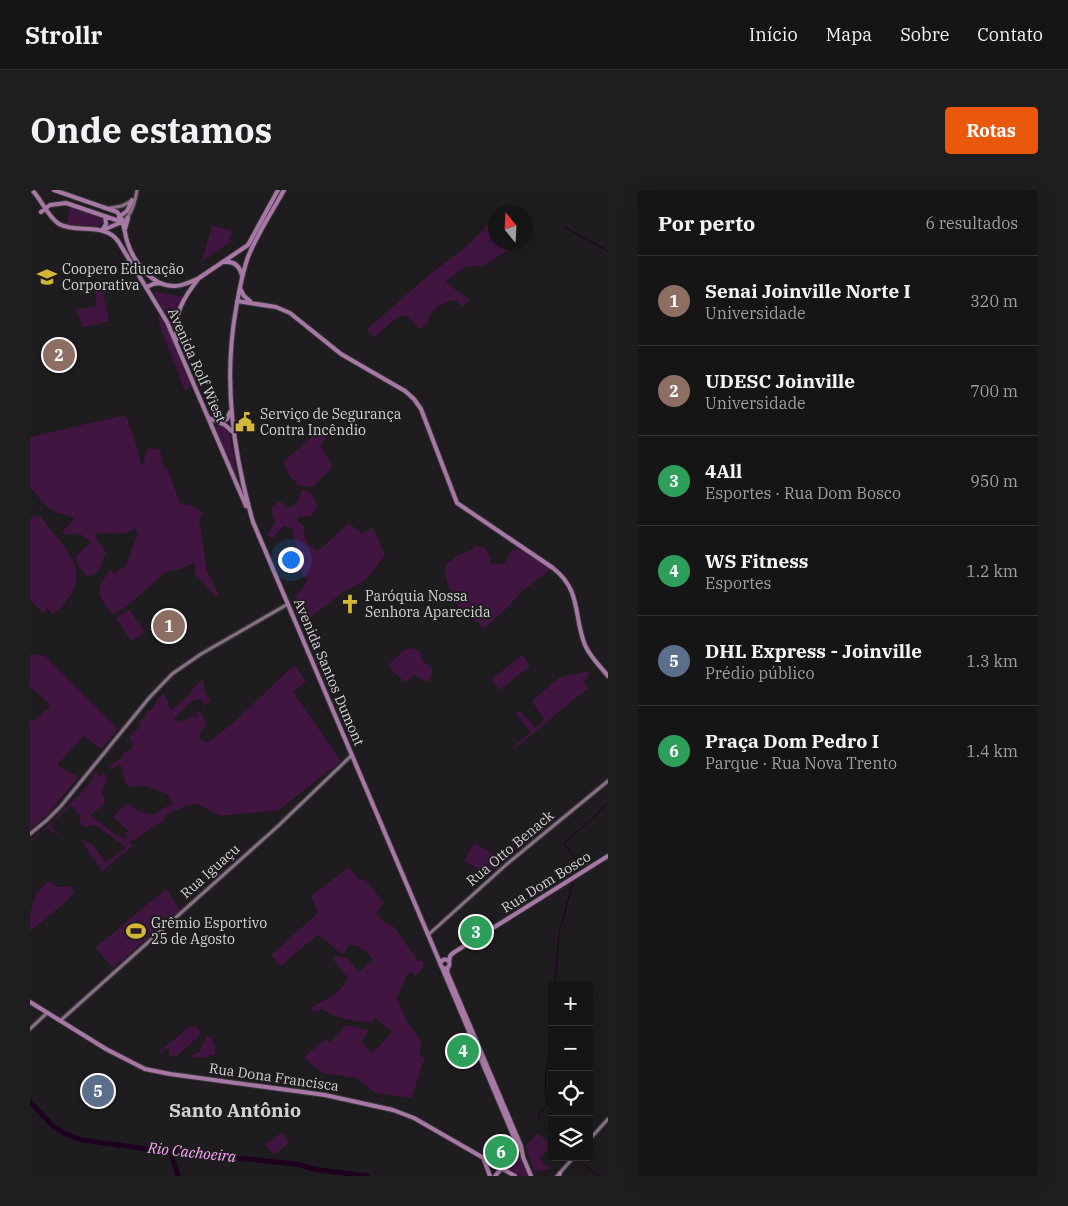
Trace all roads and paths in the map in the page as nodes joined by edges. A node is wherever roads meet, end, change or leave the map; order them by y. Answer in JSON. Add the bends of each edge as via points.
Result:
{"nodes":[{"id":1,"x":32,"y":190,"type":"edge"},
{"id":2,"x":53,"y":190,"type":"edge"},
{"id":3,"x":137,"y":190,"type":"edge"},
{"id":4,"x":278,"y":190,"type":"edge"},
{"id":5,"x":284,"y":190,"type":"edge"},
{"id":6,"x":136,"y":195,"type":"junction"},
{"id":7,"x":39,"y":199,"type":"junction"},
{"id":8,"x":132,"y":200,"type":"junction"},
{"id":9,"x":66,"y":203,"type":"junction"},
{"id":10,"x":45,"y":208,"type":"junction"},
{"id":11,"x":110,"y":208,"type":"junction"},
{"id":12,"x":49,"y":213,"type":"junction"},
{"id":13,"x":105,"y":216,"type":"junction"},
{"id":14,"x":120,"y":217,"type":"junction"},
{"id":15,"x":128,"y":218,"type":"junction"},
{"id":16,"x":115,"y":219,"type":"junction"},
{"id":17,"x":122,"y":222,"type":"junction"},
{"id":18,"x":101,"y":230,"type":"junction"},
{"id":19,"x":125,"y":234,"type":"junction"},
{"id":20,"x":222,"y":263,"type":"junction"},
{"id":21,"x":246,"y":264,"type":"junction"},
{"id":22,"x":242,"y":277,"type":"junction"},
{"id":23,"x":199,"y":278,"type":"junction"},
{"id":24,"x":161,"y":283,"type":"junction"},
{"id":25,"x":148,"y":287,"type":"junction"},
{"id":26,"x":237,"y":301,"type":"junction"},
{"id":27,"x":254,"y":304,"type":"junction"},
{"id":28,"x":177,"y":344,"type":"junction"},
{"id":29,"x":231,"y":410,"type":"junction"},
{"id":30,"x":209,"y":418,"type":"junction"},
{"id":31,"x":220,"y":423,"type":"junction"},
{"id":32,"x":212,"y":425,"type":"junction"},
{"id":33,"x":234,"y":434,"type":"junction"},
{"id":34,"x":253,"y":522,"type":"junction"},
{"id":35,"x":288,"y":604,"type":"junction"},
{"id":36,"x":608,"y":676,"type":"edge"},
{"id":37,"x":352,"y":755,"type":"junction"},
{"id":38,"x":608,"y":781,"type":"edge"},
{"id":39,"x":30,"y":834,"type":"edge"},
{"id":40,"x":608,"y":856,"type":"edge"},
{"id":41,"x":428,"y":935,"type":"junction"},
{"id":42,"x":450,"y":962,"type":"junction"},
{"id":43,"x":441,"y":966,"type":"junction"},
{"id":44,"x":448,"y":968,"type":"junction"},
{"id":45,"x":30,"y":1002,"type":"edge"},
{"id":46,"x":47,"y":1013,"type":"junction"},
{"id":47,"x":60,"y":1021,"type":"junction"},
{"id":48,"x":30,"y":1029,"type":"edge"},
{"id":49,"x":608,"y":1119,"type":"edge"},
{"id":50,"x":593,"y":1136,"type":"edge"},
{"id":51,"x":518,"y":1150,"type":"junction"},
{"id":52,"x":483,"y":1157,"type":"junction"},
{"id":53,"x":523,"y":1157,"type":"junction"},
{"id":54,"x":570,"y":1161,"type":"edge"},
{"id":55,"x":501,"y":1168,"type":"junction"},
{"id":56,"x":558,"y":1175,"type":"edge"},
{"id":57,"x":490,"y":1176,"type":"edge"},
{"id":58,"x":494,"y":1176,"type":"edge"},
{"id":59,"x":515,"y":1176,"type":"edge"},
{"id":60,"x":531,"y":1176,"type":"edge"}],
"edges":[{"from":1,"to":7,"type":"main road"},
{"from":2,"to":9,"type":"main road"},
{"from":2,"to":11,"type":"main road"},
{"from":3,"to":6,"type":"main road"},
{"from":4,"to":20,"type":"main road","via":[[245,248]]},
{"from":5,"to":21,"type":"main road","name":"Avenida Santos Dumont"},
{"from":6,"to":8,"type":"main road"},
{"from":6,"to":15,"type":"main road"},
{"from":7,"to":10,"type":"main road"},
{"from":7,"to":10,"type":"main road","via":[[41,212]]},
{"from":8,"to":11,"type":"main road"},
{"from":8,"to":14,"type":"main road"},
{"from":9,"to":10,"type":"main road"},
{"from":9,"to":12,"type":"main road","via":[[54,205]]},
{"from":9,"to":13,"type":"main road"},
{"from":10,"to":12,"type":"main road"},
{"from":11,"to":14,"type":"main road"},
{"from":12,"to":18,"type":"main road","via":[[65,226]]},
{"from":13,"to":16,"type":"main road"},
{"from":13,"to":18,"type":"main road","via":[[106,224]]},
{"from":14,"to":16,"type":"main road"},
{"from":14,"to":17,"type":"main road"},
{"from":15,"to":17,"type":"main road"},
{"from":15,"to":19,"type":"main road"},
{"from":16,"to":17,"type":"main road"},
{"from":17,"to":18,"type":"main road"},
{"from":17,"to":19,"type":"main road"},
{"from":18,"to":25,"type":"main road","name":"Avenida Rolf Wiest","via":[[116,238]]},
{"from":19,"to":24,"type":"main road","via":[[142,267]]},
{"from":20,"to":22,"type":"main road","via":[[236,265]]},
{"from":20,"to":23,"type":"main road"},
{"from":21,"to":22,"type":"main road","name":"Avenida Santos Dumont"},
{"from":21,"to":27,"type":"main road","via":[[241,292]]},
{"from":22,"to":26,"type":"main road","name":"Avenida Santos Dumont"},
{"from":23,"to":24,"type":"main road","via":[[180,285]]},
{"from":23,"to":28,"type":"main road","via":[[176,316]]},
{"from":24,"to":25,"type":"main road"},
{"from":25,"to":28,"type":"main road","name":"Avenida Rolf Wiest"},
{"from":26,"to":27,"type":"main road"},
{"from":26,"to":29,"type":"main road","name":"Avenida Santos Dumont","via":[[229,356]]},
{"from":27,"to":36,"type":"main road","via":[[290,313],[331,347],[414,399],[457,504],[553,568],[564,579],[574,595],[586,646]]},
{"from":28,"to":30,"type":"main road","name":"Avenida Rolf Wiest"},
{"from":29,"to":31,"type":"main road","via":[[227,419]]},
{"from":29,"to":33,"type":"main road","name":"Avenida Santos Dumont"},
{"from":30,"to":31,"type":"main road"},
{"from":30,"to":32,"type":"main road","name":"Avenida Rolf Wiest"},
{"from":31,"to":32,"type":"main road"},
{"from":31,"to":33,"type":"main road"},
{"from":32,"to":34,"type":"main road","name":"Avenida Rolf Wiest"},
{"from":33,"to":34,"type":"main road","name":"Avenida Santos Dumont"},
{"from":34,"to":35,"type":"main road","name":"Avenida Santos Dumont"},
{"from":35,"to":37,"type":"main road","name":"Avenida Santos Dumont"},
{"from":35,"to":39,"type":"main road","via":[[172,674],[61,806]]},
{"from":37,"to":41,"type":"main road","name":"Avenida Santos Dumont"},
{"from":37,"to":47,"type":"main road","name":"Rua Iguaçu","via":[[277,827]]},
{"from":38,"to":41,"type":"main road","name":"Rua Otto Benack","via":[[507,864]]},
{"from":40,"to":42,"type":"main road","name":"Rua Dom Bosco","via":[[453,953]]},
{"from":41,"to":43,"type":"main road","name":"Avenida Santos Dumont"},
{"from":42,"to":43,"type":"main road","via":[[443,960]]},
{"from":42,"to":44,"type":"main road"},
{"from":43,"to":44,"type":"main road"},
{"from":43,"to":51,"type":"main road","name":"Avenida Santos Dumont"},
{"from":44,"to":53,"type":"main road"},
{"from":45,"to":46,"type":"main road","name":"Rua Dona Francisca"},
{"from":46,"to":47,"type":"main road","name":"Rua Dona Francisca"},
{"from":46,"to":48,"type":"main road"},
{"from":47,"to":52,"type":"main road","name":"Rua Dona Francisca","via":[[149,1070],[319,1094],[386,1107],[408,1115]]},
{"from":49,"to":50,"type":"main road"},
{"from":51,"to":53,"type":"main road"},
{"from":51,"to":55,"type":"main road"},
{"from":52,"to":55,"type":"main road","name":"Rua Dona Francisca"},
{"from":52,"to":57,"type":"main road"},
{"from":53,"to":60,"type":"main road"},
{"from":54,"to":56,"type":"main road"},
{"from":55,"to":58,"type":"main road"},
{"from":55,"to":59,"type":"main road","name":"Rua Dona Francisca"}]}
